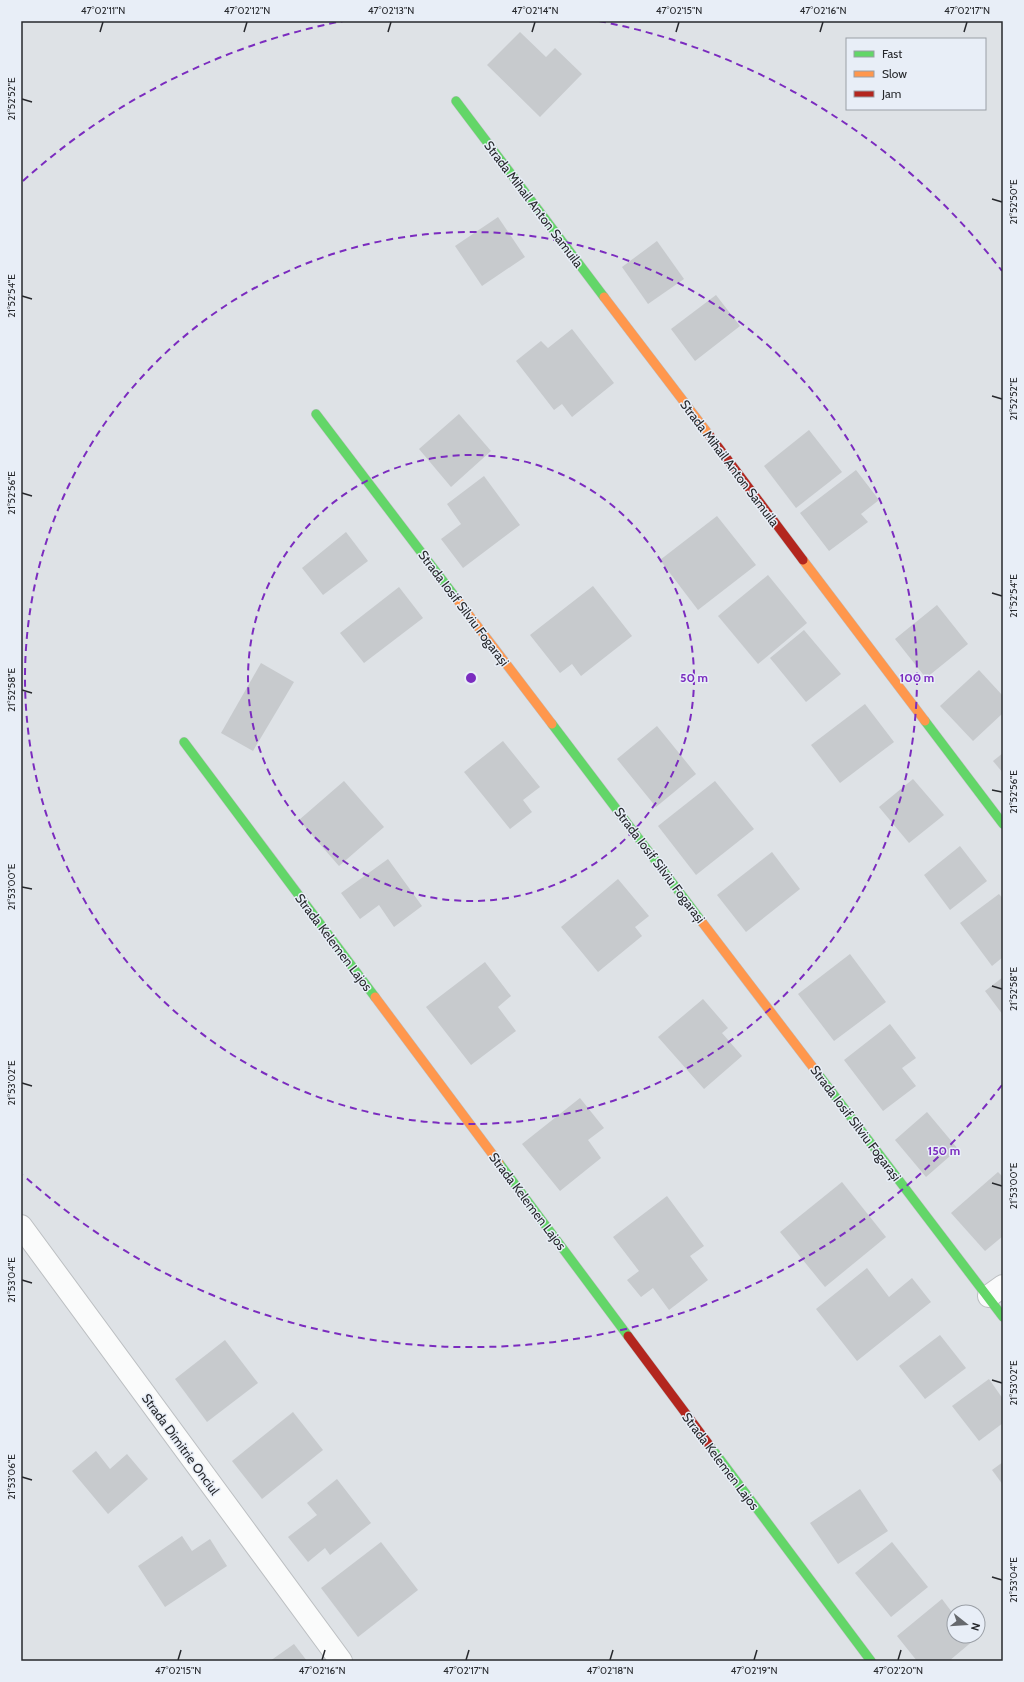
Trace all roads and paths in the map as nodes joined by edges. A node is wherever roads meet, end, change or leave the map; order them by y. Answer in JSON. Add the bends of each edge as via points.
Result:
{"nodes":[{"id":1,"x":456,"y":101,"type":"dead end"},
{"id":2,"x":316,"y":414,"type":"dead end"},
{"id":3,"x":184,"y":742,"type":"dead end"},
{"id":4,"x":1003,"y":824,"type":"edge"},
{"id":5,"x":21,"y":1226,"type":"edge"},
{"id":6,"x":996,"y":1291,"type":"edge"},
{"id":7,"x":1003,"y":1317,"type":"edge"},
{"id":8,"x":341,"y":1661,"type":"edge"},
{"id":9,"x":871,"y":1661,"type":"edge"}],
"edges":[{"from":1,"to":4,"type":"street","name":"Strada Mihail Anton Samuila"},
{"from":2,"to":6,"type":"street","name":"Strada Iosif Silviu Fogarași"},
{"from":3,"to":9,"type":"street","name":"Strada Kelemen Lajos"},
{"from":5,"to":8,"type":"street","name":"Strada Dimitrie Onciul"},
{"from":6,"to":7,"type":"street","name":"Strada Iosif Silviu Fogarași"}]}
